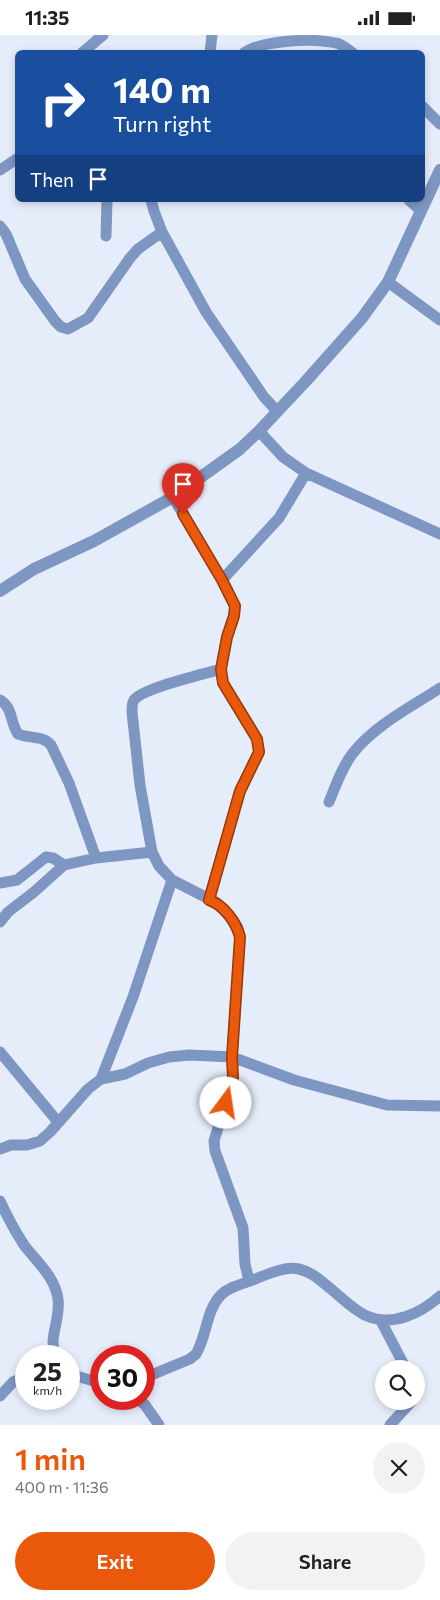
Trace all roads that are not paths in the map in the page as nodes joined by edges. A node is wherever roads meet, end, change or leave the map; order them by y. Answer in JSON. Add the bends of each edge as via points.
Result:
{"nodes":[{"id":1,"x":103,"y":35,"type":"edge"},
{"id":2,"x":212,"y":35,"type":"edge"},
{"id":3,"x":299,"y":38,"type":"edge"},
{"id":4,"x":334,"y":39,"type":"edge"},
{"id":5,"x":86,"y":50,"type":"edge"},
{"id":6,"x":210,"y":50,"type":"edge"},
{"id":7,"x":250,"y":50,"type":"edge"},
{"id":8,"x":349,"y":50,"type":"edge"},
{"id":9,"x":425,"y":109,"type":"edge"},
{"id":10,"x":440,"y":124,"type":"edge"},
{"id":11,"x":15,"y":160,"type":"edge"},
{"id":12,"x":0,"y":170,"type":"edge"},
{"id":13,"x":440,"y":170,"type":"edge"},
{"id":14,"x":107,"y":202,"type":"edge"},
{"id":15,"x":152,"y":202,"type":"edge"},
{"id":16,"x":411,"y":202,"type":"edge"},
{"id":17,"x":422,"y":211,"type":"junction"},
{"id":18,"x":0,"y":226,"type":"edge"},
{"id":19,"x":162,"y":232,"type":"junction"},
{"id":20,"x":106,"y":236,"type":"dead end"},
{"id":21,"x":388,"y":282,"type":"junction"},
{"id":22,"x":440,"y":320,"type":"edge"},
{"id":23,"x":276,"y":411,"type":"junction"},
{"id":24,"x":259,"y":431,"type":"junction"},
{"id":25,"x":306,"y":473,"type":"junction"},
{"id":26,"x":173,"y":497,"type":"junction"},
{"id":27,"x":440,"y":534,"type":"edge"},
{"id":28,"x":222,"y":580,"type":"junction"},
{"id":29,"x":0,"y":591,"type":"edge"},
{"id":30,"x":221,"y":669,"type":"junction"},
{"id":31,"x":440,"y":688,"type":"edge"},
{"id":32,"x":0,"y":700,"type":"edge"},
{"id":33,"x":329,"y":802,"type":"dead end"},
{"id":34,"x":152,"y":852,"type":"junction"},
{"id":35,"x":96,"y":858,"type":"junction"},
{"id":36,"x":64,"y":865,"type":"junction"},
{"id":37,"x":172,"y":880,"type":"junction"},
{"id":38,"x":0,"y":883,"type":"edge"},
{"id":39,"x":209,"y":900,"type":"junction"},
{"id":40,"x":0,"y":922,"type":"edge"},
{"id":41,"x":0,"y":1051,"type":"edge"},
{"id":42,"x":232,"y":1057,"type":"junction"},
{"id":43,"x":101,"y":1079,"type":"junction"},
{"id":44,"x":440,"y":1106,"type":"edge"},
{"id":45,"x":58,"y":1122,"type":"junction"},
{"id":46,"x":0,"y":1149,"type":"edge"},
{"id":47,"x":0,"y":1201,"type":"edge"},
{"id":48,"x":249,"y":1281,"type":"junction"},
{"id":49,"x":440,"y":1296,"type":"edge"},
{"id":50,"x":381,"y":1321,"type":"junction"},
{"id":51,"x":53,"y":1345,"type":"edge"},
{"id":52,"x":401,"y":1360,"type":"edge"},
{"id":53,"x":155,"y":1373,"type":"edge"},
{"id":54,"x":15,"y":1381,"type":"edge"},
{"id":55,"x":0,"y":1396,"type":"edge"},
{"id":56,"x":148,"y":1410,"type":"edge"},
{"id":57,"x":404,"y":1410,"type":"edge"},
{"id":58,"x":159,"y":1425,"type":"edge"},
{"id":59,"x":390,"y":1425,"type":"edge"}],
"edges":[{"from":1,"to":5,"type":"street"},
{"from":2,"to":6,"type":"street"},
{"from":3,"to":4,"type":"street"},
{"from":3,"to":7,"type":"street"},
{"from":4,"to":8,"type":"street"},
{"from":9,"to":10,"type":"street"},
{"from":11,"to":12,"type":"street"},
{"from":13,"to":17,"type":"street"},
{"from":14,"to":20,"type":"street"},
{"from":15,"to":19,"type":"street"},
{"from":16,"to":17,"type":"street"},
{"from":17,"to":21,"type":"street"},
{"from":18,"to":19,"type":"street","via":[[25,279],[55,321],[68,329],[88,318],[130,258]]},
{"from":19,"to":23,"type":"street","via":[[206,312]]},
{"from":21,"to":22,"type":"street"},
{"from":21,"to":23,"type":"street","via":[[362,318]]},
{"from":23,"to":24,"type":"street"},
{"from":24,"to":25,"type":"street","via":[[283,457]]},
{"from":24,"to":26,"type":"street","via":[[240,449]]},
{"from":25,"to":27,"type":"street"},
{"from":25,"to":28,"type":"street","via":[[279,518]]},
{"from":26,"to":28,"type":"street"},
{"from":26,"to":29,"type":"street","via":[[94,541],[34,569]]},
{"from":28,"to":30,"type":"street","via":[[235,606]]},
{"from":30,"to":34,"type":"street","via":[[174,682],[139,695],[134,700],[132,712],[138,767]]},
{"from":30,"to":39,"type":"street","via":[[223,683],[257,739],[259,752],[240,791]]},
{"from":31,"to":33,"type":"street","via":[[392,719],[354,752],[344,766]]},
{"from":32,"to":35,"type":"street","via":[[8,706],[18,734],[43,739],[51,745],[69,783]]},
{"from":34,"to":35,"type":"street"},
{"from":34,"to":37,"type":"street"},
{"from":35,"to":36,"type":"street"},
{"from":36,"to":38,"type":"street","via":[[46,857],[17,879]]},
{"from":36,"to":40,"type":"street"},
{"from":37,"to":39,"type":"street"},
{"from":37,"to":43,"type":"street","via":[[133,997]]},
{"from":39,"to":42,"type":"street","via":[[217,903],[233,920],[240,937]]},
{"from":41,"to":45,"type":"street"},
{"from":42,"to":43,"type":"street","via":[[169,1057]]},
{"from":42,"to":44,"type":"street","via":[[294,1080],[386,1105]]},
{"from":42,"to":48,"type":"street","via":[[233,1078],[214,1141],[243,1228]]},
{"from":43,"to":45,"type":"street"},
{"from":45,"to":46,"type":"street","via":[[40,1141]]},
{"from":47,"to":51,"type":"street","via":[[24,1245],[52,1279],[59,1301]]},
{"from":48,"to":50,"type":"street","via":[[281,1270],[298,1269],[312,1274],[366,1316]]},
{"from":48,"to":53,"type":"street","via":[[221,1295],[196,1354]]},
{"from":49,"to":50,"type":"street","via":[[427,1308],[396,1320]]},
{"from":50,"to":52,"type":"street"},
{"from":54,"to":55,"type":"street"},
{"from":56,"to":58,"type":"street"},
{"from":57,"to":59,"type":"street"}]}
